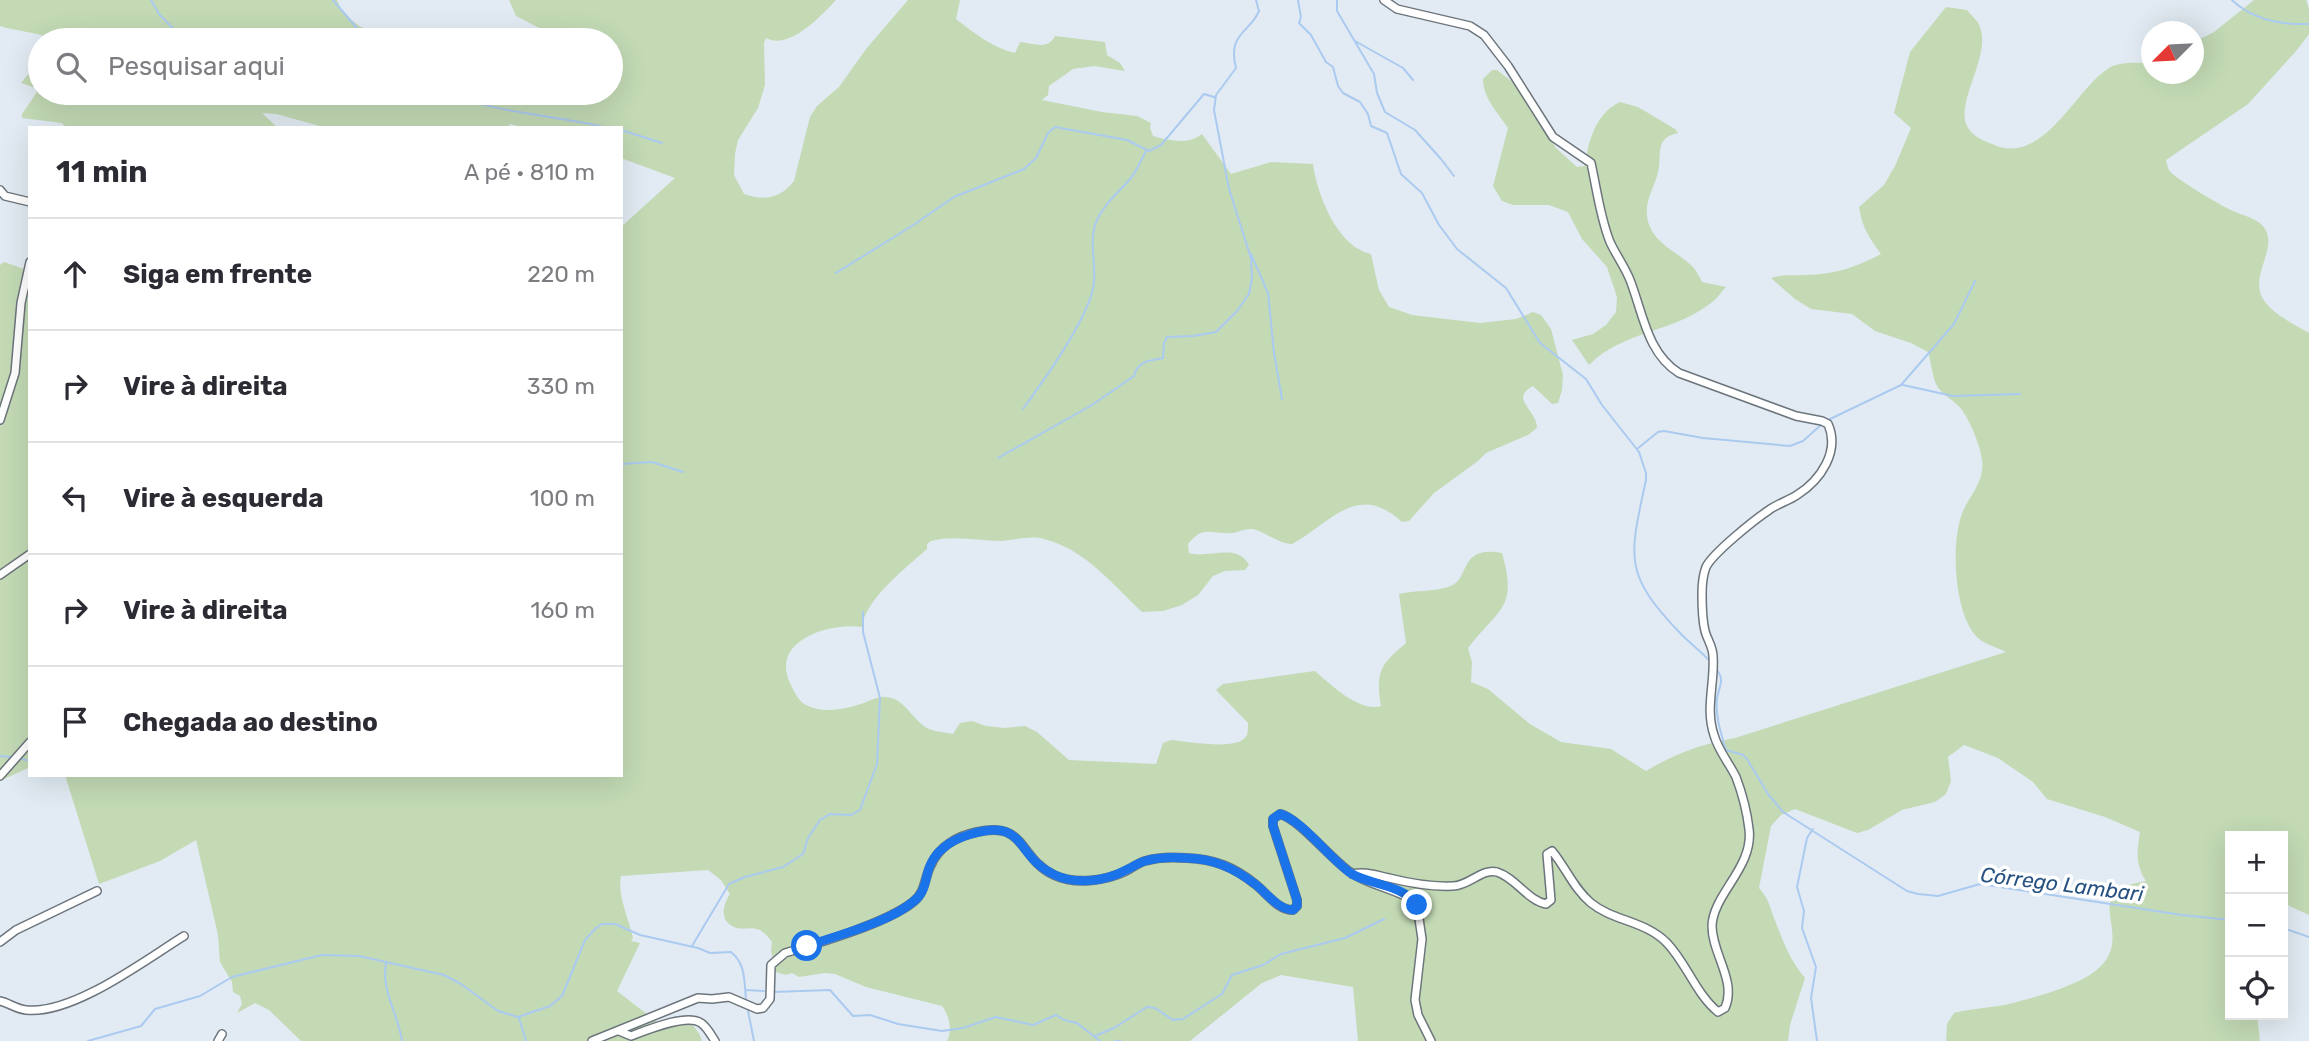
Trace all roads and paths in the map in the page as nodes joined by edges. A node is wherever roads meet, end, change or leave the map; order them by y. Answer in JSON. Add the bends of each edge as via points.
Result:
{"nodes":[{"id":1,"x":1384,"y":0,"type":"edge"},
{"id":2,"x":0,"y":190,"type":"edge"},
{"id":3,"x":28,"y":202,"type":"edge"},
{"id":4,"x":28,"y":271,"type":"edge"},
{"id":5,"x":0,"y":420,"type":"edge"},
{"id":6,"x":28,"y":555,"type":"edge"},
{"id":7,"x":0,"y":575,"type":"edge"},
{"id":8,"x":28,"y":744,"type":"edge"},
{"id":9,"x":0,"y":776,"type":"edge"},
{"id":10,"x":1352,"y":874,"type":"junction"},
{"id":11,"x":97,"y":891,"type":"dead end"},
{"id":12,"x":184,"y":936,"type":"dead end"},
{"id":13,"x":0,"y":942,"type":"edge"},
{"id":14,"x":0,"y":1001,"type":"edge"},
{"id":15,"x":619,"y":1031,"type":"junction"},
{"id":16,"x":592,"y":1041,"type":"edge"},
{"id":17,"x":715,"y":1041,"type":"edge"},
{"id":18,"x":1430,"y":1041,"type":"edge"}],
"edges":[{"from":1,"to":10,"type":"street","via":[[1397,9],[1470,26],[1484,36],[1553,137],[1591,163],[1610,242],[1630,278],[1657,352],[1668,366],[1796,416],[1822,421],[1828,424],[1833,441],[1832,453],[1811,483],[1769,510],[1717,553],[1705,570],[1703,618],[1713,654],[1709,713],[1714,736],[1738,785],[1750,830],[1743,862],[1713,917],[1715,947],[1728,987],[1726,1008],[1718,1012],[1708,1004],[1659,936],[1592,905],[1552,851],[1547,854],[1551,900],[1546,904],[1491,871],[1461,886],[1443,887],[1365,872]]},
{"from":2,"to":3,"type":"street","via":[[5,196]]},
{"from":4,"to":5,"type":"street","via":[[15,373]]},
{"from":6,"to":7,"type":"street"},
{"from":8,"to":9,"type":"street"},
{"from":10,"to":15,"type":"street","via":[[1296,822],[1280,814],[1273,819],[1273,826],[1297,900],[1293,910],[1273,901],[1240,873],[1212,861],[1149,860],[1114,875],[1074,880],[1042,867],[1010,832],[976,832],[950,842],[938,853],[923,891],[899,912],[776,959],[771,965],[770,999],[763,1008],[729,997],[698,998]]},
{"from":10,"to":18,"type":"street","via":[[1393,889],[1417,905],[1422,939],[1415,1000]]},
{"from":11,"to":13,"type":"street"},
{"from":12,"to":14,"type":"street","via":[[125,975],[61,1004],[26,1010]]},
{"from":15,"to":16,"type":"street"},
{"from":15,"to":17,"type":"street","via":[[631,1036],[691,1020],[699,1021]]}]}
